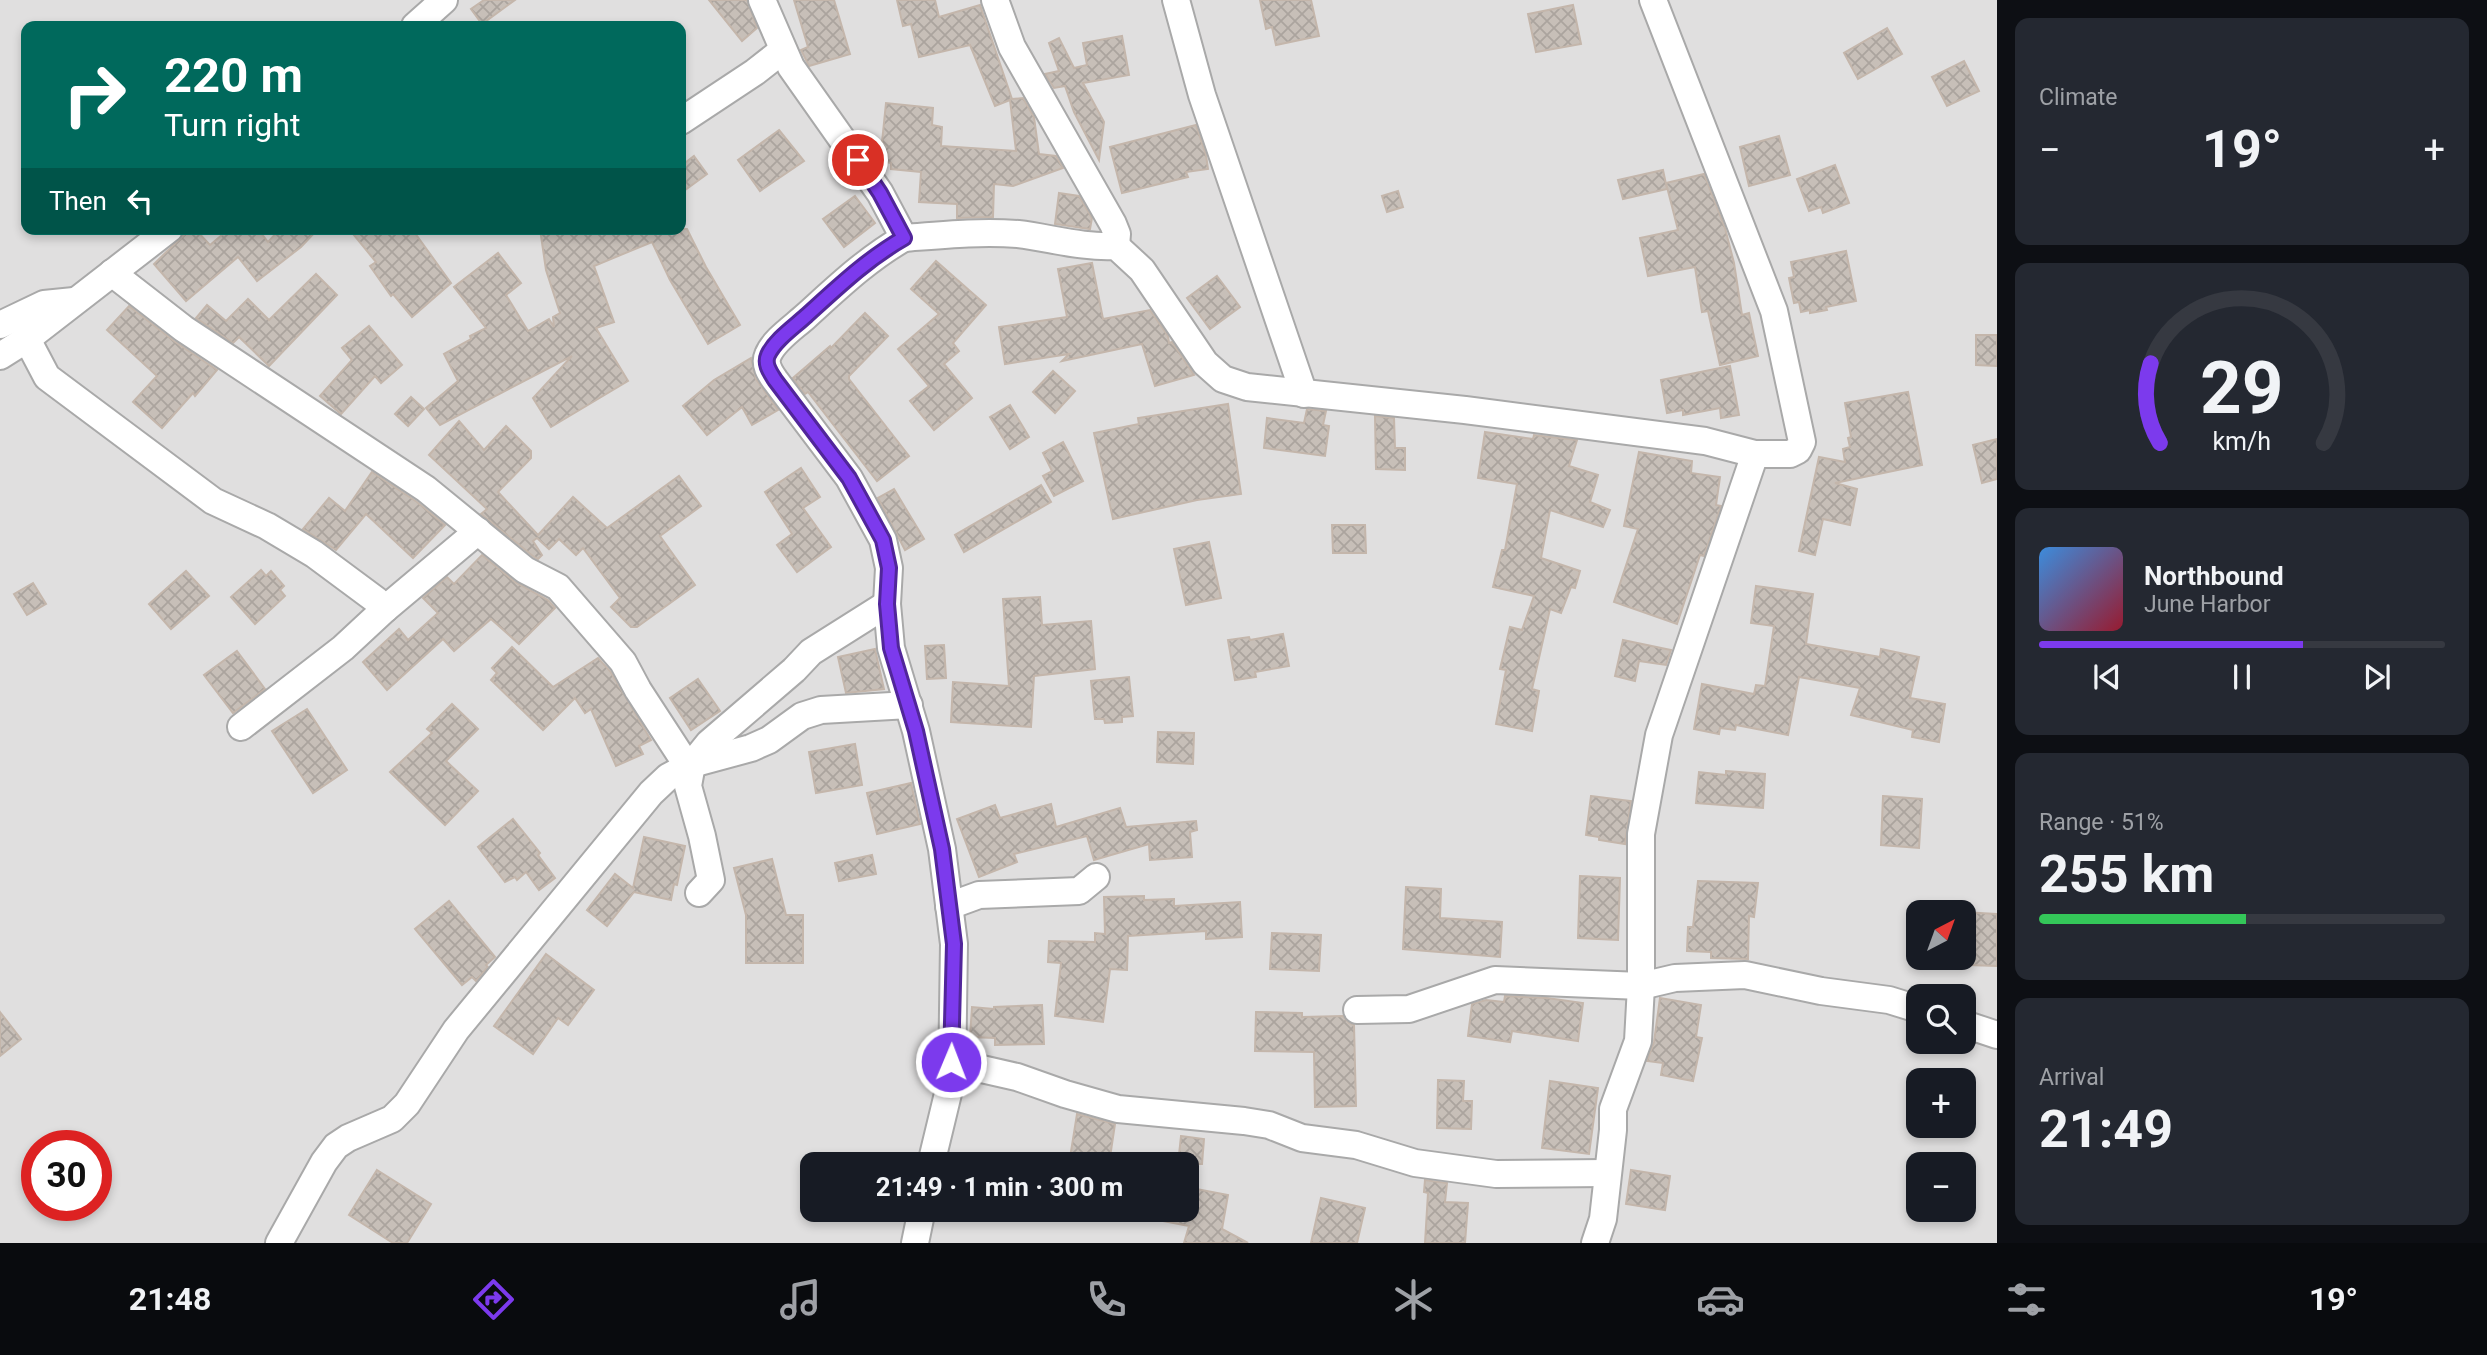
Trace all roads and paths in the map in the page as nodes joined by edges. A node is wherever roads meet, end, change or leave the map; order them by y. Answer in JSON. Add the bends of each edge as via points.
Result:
{"nodes":[{"id":1,"x":444,"y":0,"type":"edge"},
{"id":2,"x":762,"y":0,"type":"edge"},
{"id":3,"x":995,"y":0,"type":"edge"},
{"id":4,"x":1176,"y":0,"type":"edge"},
{"id":5,"x":1653,"y":0,"type":"edge"},
{"id":6,"x":421,"y":21,"type":"edge"},
{"id":7,"x":783,"y":50,"type":"junction"},
{"id":8,"x":686,"y":118,"type":"edge"},
{"id":9,"x":156,"y":235,"type":"edge"},
{"id":10,"x":904,"y":238,"type":"junction"},
{"id":11,"x":1116,"y":246,"type":"junction"},
{"id":12,"x":113,"y":273,"type":"junction"},
{"id":13,"x":76,"y":301,"type":"junction"},
{"id":14,"x":0,"y":325,"type":"edge"},
{"id":15,"x":27,"y":340,"type":"junction"},
{"id":16,"x":0,"y":356,"type":"edge"},
{"id":17,"x":1304,"y":394,"type":"junction"},
{"id":18,"x":1755,"y":454,"type":"junction"},
{"id":19,"x":478,"y":531,"type":"junction"},
{"id":20,"x":887,"y":604,"type":"junction"},
{"id":21,"x":385,"y":609,"type":"junction"},
{"id":22,"x":909,"y":705,"type":"junction"},
{"id":23,"x":240,"y":727,"type":"dead end"},
{"id":24,"x":692,"y":764,"type":"junction"},
{"id":25,"x":1096,"y":877,"type":"dead end"},
{"id":26,"x":699,"y":894,"type":"dead end"},
{"id":27,"x":949,"y":906,"type":"junction"},
{"id":28,"x":1642,"y":986,"type":"junction"},
{"id":29,"x":1906,"y":1005,"type":"edge"},
{"id":30,"x":1357,"y":1010,"type":"dead end"},
{"id":31,"x":1976,"y":1028,"type":"edge"},
{"id":32,"x":1997,"y":1035,"type":"edge"},
{"id":33,"x":951,"y":1062,"type":"junction"},
{"id":34,"x":934,"y":1152,"type":"edge"},
{"id":35,"x":1607,"y":1173,"type":"junction"},
{"id":36,"x":919,"y":1222,"type":"edge"},
{"id":37,"x":279,"y":1243,"type":"edge"},
{"id":38,"x":915,"y":1243,"type":"edge"},
{"id":39,"x":1595,"y":1243,"type":"edge"}],
"edges":[{"from":1,"to":6,"type":"street"},
{"from":2,"to":7,"type":"street"},
{"from":3,"to":11,"type":"street","via":[[1012,47],[1113,224]]},
{"from":4,"to":17,"type":"street","via":[[1202,94]]},
{"from":5,"to":18,"type":"street","via":[[1774,311],[1802,442],[1790,454]]},
{"from":7,"to":8,"type":"street"},
{"from":7,"to":10,"type":"street","via":[[880,193]]},
{"from":9,"to":12,"type":"street"},
{"from":10,"to":11,"type":"street","via":[[971,232]]},
{"from":10,"to":20,"type":"street","via":[[856,271],[786,333],[766,360],[775,380],[849,478],[883,540],[889,568]]},
{"from":11,"to":17,"type":"street","via":[[1142,270],[1205,363],[1223,379]]},
{"from":12,"to":13,"type":"street"},
{"from":12,"to":19,"type":"street","via":[[184,329],[426,489]]},
{"from":13,"to":14,"type":"street","via":[[44,304]]},
{"from":13,"to":15,"type":"street"},
{"from":15,"to":16,"type":"street"},
{"from":15,"to":21,"type":"street","via":[[47,377],[214,501],[314,554]]},
{"from":17,"to":18,"type":"street","via":[[1705,441]]},
{"from":18,"to":28,"type":"street","via":[[1659,735],[1649,782],[1641,834]]},
{"from":19,"to":21,"type":"street"},
{"from":19,"to":24,"type":"street","via":[[525,570],[558,587],[623,662],[681,756]]},
{"from":20,"to":22,"type":"street","via":[[891,648]]},
{"from":20,"to":24,"type":"street","via":[[811,652],[727,726]]},
{"from":21,"to":23,"type":"street","via":[[343,648]]},
{"from":22,"to":24,"type":"street","via":[[812,713],[751,748]]},
{"from":22,"to":27,"type":"street","via":[[942,849]]},
{"from":24,"to":26,"type":"street","via":[[688,786],[711,880]]},
{"from":24,"to":37,"type":"street","via":[[651,793],[456,1030],[407,1104],[392,1119],[336,1146]]},
{"from":25,"to":27,"type":"street","via":[[1079,891],[979,895]]},
{"from":27,"to":33,"type":"street","via":[[954,944]]},
{"from":28,"to":29,"type":"street","via":[[1675,978],[1745,975]]},
{"from":28,"to":30,"type":"street","via":[[1495,980],[1409,1009]]},
{"from":28,"to":35,"type":"street","via":[[1638,1041],[1614,1109]]},
{"from":31,"to":32,"type":"street"},
{"from":33,"to":34,"type":"street","via":[[949,1097]]},
{"from":33,"to":35,"type":"street","via":[[1118,1109],[1257,1123],[1303,1138],[1356,1144],[1415,1163],[1496,1174]]},
{"from":35,"to":39,"type":"street","via":[[1603,1219]]},
{"from":36,"to":38,"type":"street"}]}
